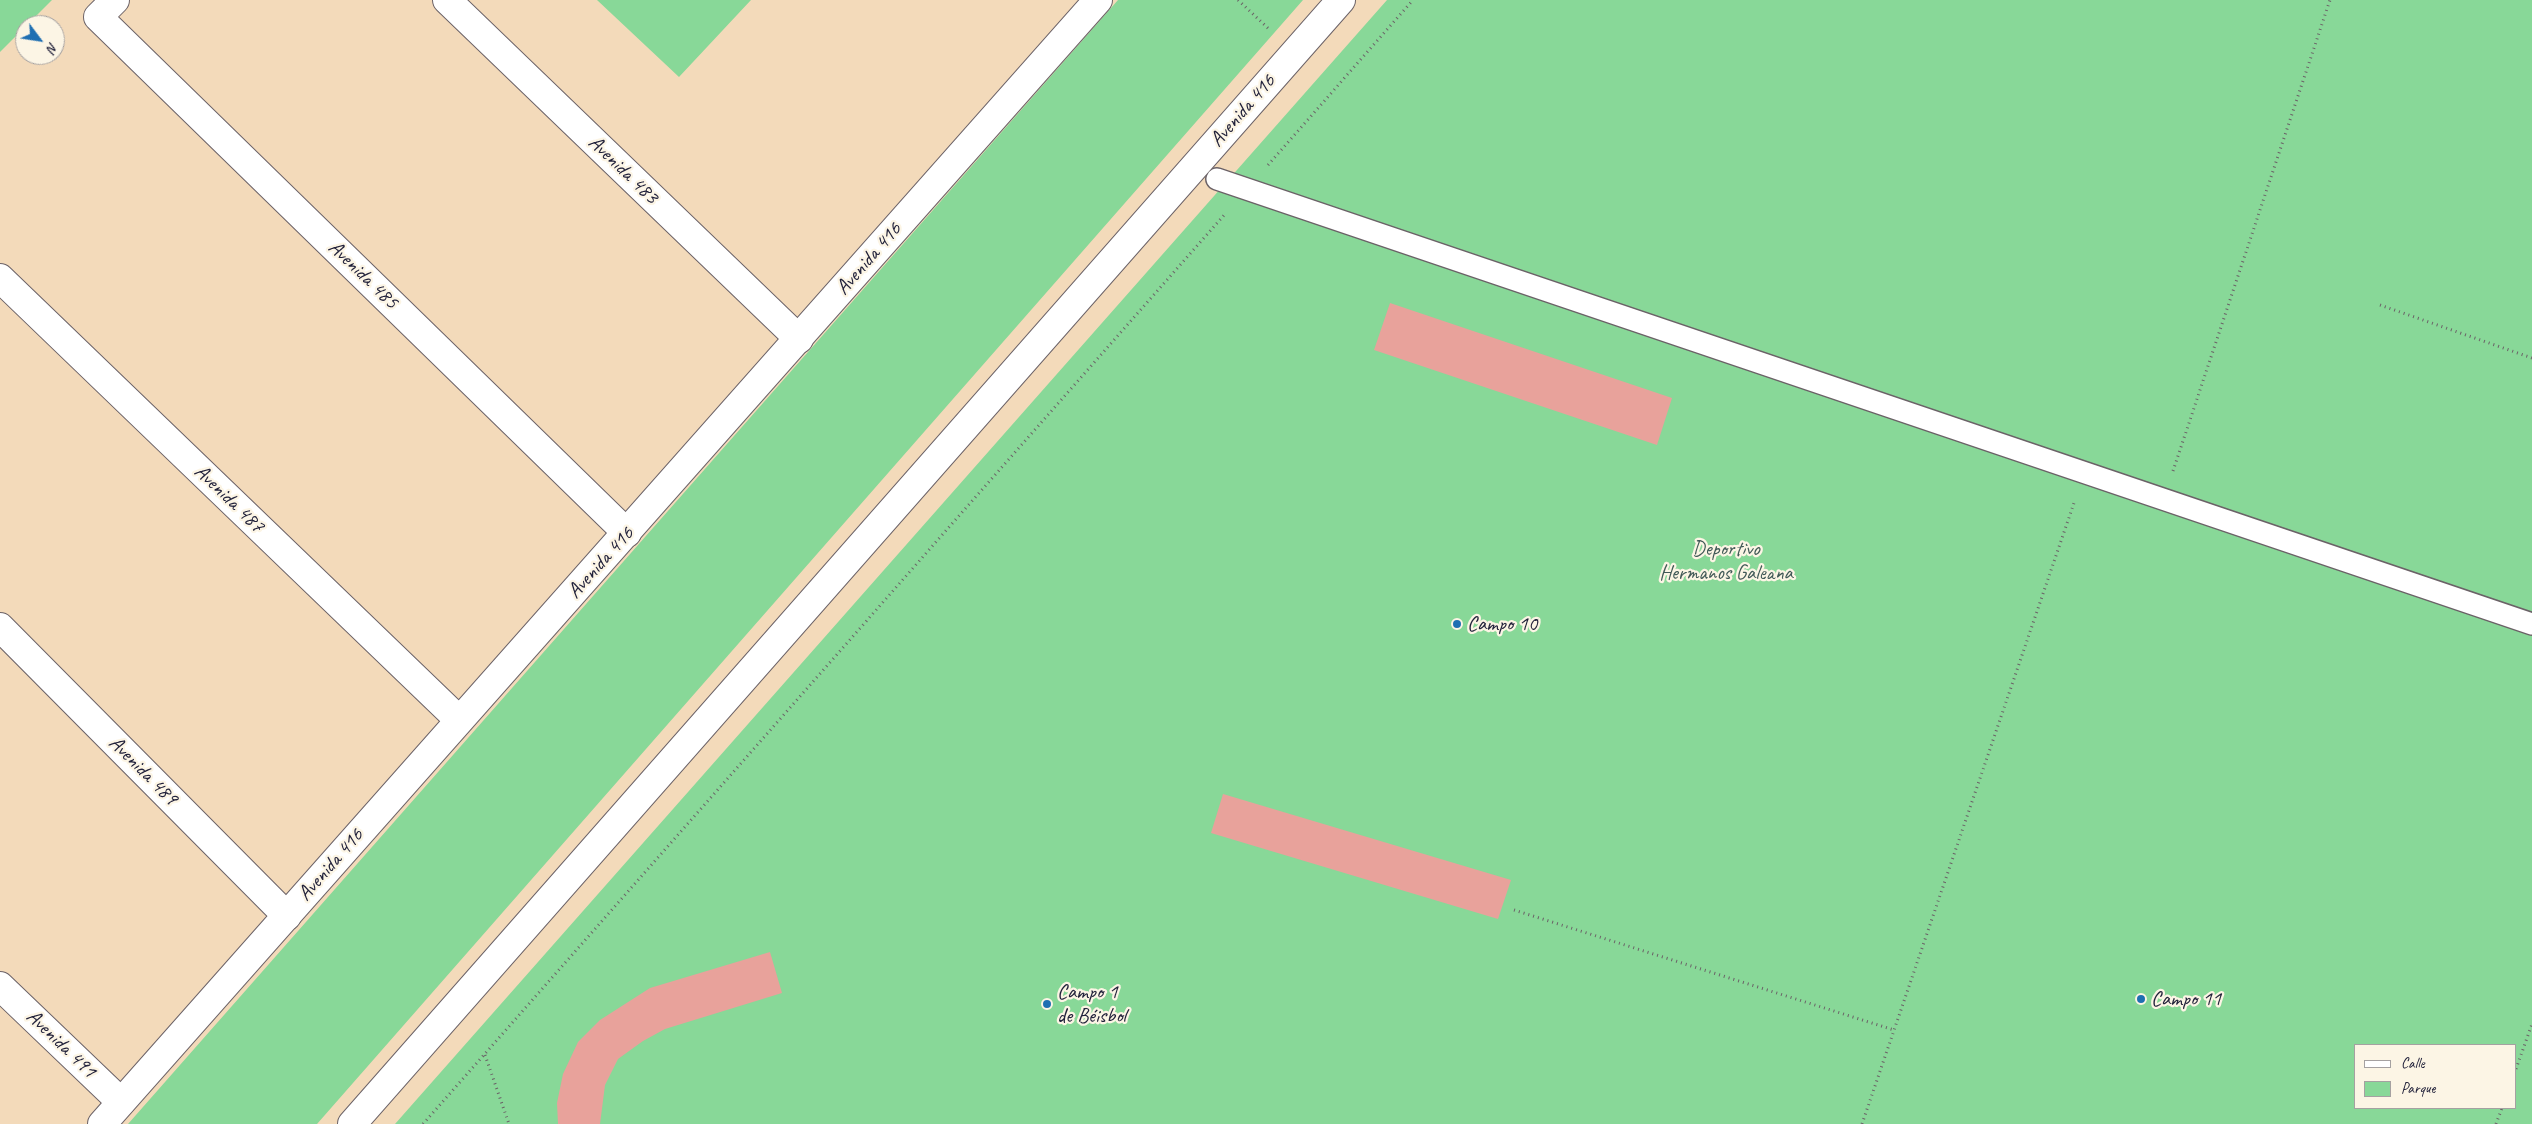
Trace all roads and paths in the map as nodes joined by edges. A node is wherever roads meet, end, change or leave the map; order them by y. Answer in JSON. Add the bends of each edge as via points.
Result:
{"nodes":[{"id":1,"x":447,"y":0,"type":"edge"},
{"id":2,"x":1098,"y":0,"type":"edge"},
{"id":3,"x":1238,"y":0,"type":"edge"},
{"id":4,"x":1341,"y":0,"type":"edge"},
{"id":5,"x":1413,"y":0,"type":"edge"},
{"id":6,"x":2330,"y":0,"type":"edge"},
{"id":7,"x":107,"y":9,"type":"edge"},
{"id":8,"x":1294,"y":52,"type":"junction"},
{"id":9,"x":1217,"y":180,"type":"dead end"},
{"id":10,"x":1246,"y":190,"type":"junction"},
{"id":11,"x":0,"y":278,"type":"edge"},
{"id":12,"x":2380,"y":305,"type":"dead end"},
{"id":13,"x":799,"y":339,"type":"junction"},
{"id":14,"x":2532,"y":358,"type":"edge"},
{"id":15,"x":2084,"y":474,"type":"junction"},
{"id":16,"x":2163,"y":500,"type":"junction"},
{"id":17,"x":627,"y":533,"type":"junction"},
{"id":18,"x":2532,"y":624,"type":"edge"},
{"id":19,"x":0,"y":626,"type":"edge"},
{"id":20,"x":458,"y":720,"type":"junction"},
{"id":21,"x":1514,"y":910,"type":"dead end"},
{"id":22,"x":286,"y":916,"type":"junction"},
{"id":23,"x":0,"y":986,"type":"edge"},
{"id":24,"x":2532,"y":1024,"type":"edge"},
{"id":25,"x":1894,"y":1030,"type":"junction"},
{"id":26,"x":484,"y":1054,"type":"junction"},
{"id":27,"x":2517,"y":1066,"type":"edge"},
{"id":28,"x":121,"y":1102,"type":"junction"},
{"id":29,"x":2502,"y":1109,"type":"edge"},
{"id":30,"x":102,"y":1124,"type":"edge"},
{"id":31,"x":352,"y":1124,"type":"edge"},
{"id":32,"x":423,"y":1124,"type":"edge"},
{"id":33,"x":509,"y":1124,"type":"edge"},
{"id":34,"x":1862,"y":1124,"type":"edge"},
{"id":35,"x":2496,"y":1124,"type":"edge"}],
"edges":[{"from":1,"to":13,"type":"street","name":"Avenida 483"},
{"from":2,"to":13,"type":"street","name":"Avenida 416"},
{"from":3,"to":8,"type":"path"},
{"from":4,"to":8,"type":"street","name":"Avenida 416"},
{"from":5,"to":10,"type":"path"},
{"from":6,"to":16,"type":"path"},
{"from":7,"to":17,"type":"street","name":"Avenida 485"},
{"from":8,"to":31,"type":"street","name":"Avenida 416"},
{"from":9,"to":10,"type":"street"},
{"from":10,"to":15,"type":"street"},
{"from":10,"to":26,"type":"path"},
{"from":11,"to":20,"type":"street","name":"Avenida 487"},
{"from":12,"to":14,"type":"path"},
{"from":13,"to":17,"type":"street","name":"Avenida 416"},
{"from":15,"to":16,"type":"street"},
{"from":15,"to":25,"type":"path"},
{"from":16,"to":18,"type":"street"},
{"from":17,"to":20,"type":"street","name":"Avenida 416"},
{"from":19,"to":22,"type":"street","name":"Avenida 489"},
{"from":20,"to":22,"type":"street","name":"Avenida 416"},
{"from":21,"to":25,"type":"path"},
{"from":22,"to":28,"type":"street","name":"Avenida 416"},
{"from":23,"to":28,"type":"street","name":"Avenida 491"},
{"from":24,"to":27,"type":"path"},
{"from":25,"to":34,"type":"path"},
{"from":26,"to":32,"type":"path"},
{"from":26,"to":33,"type":"path"},
{"from":28,"to":30,"type":"street","name":"Avenida 416"},
{"from":29,"to":35,"type":"path"}]}
